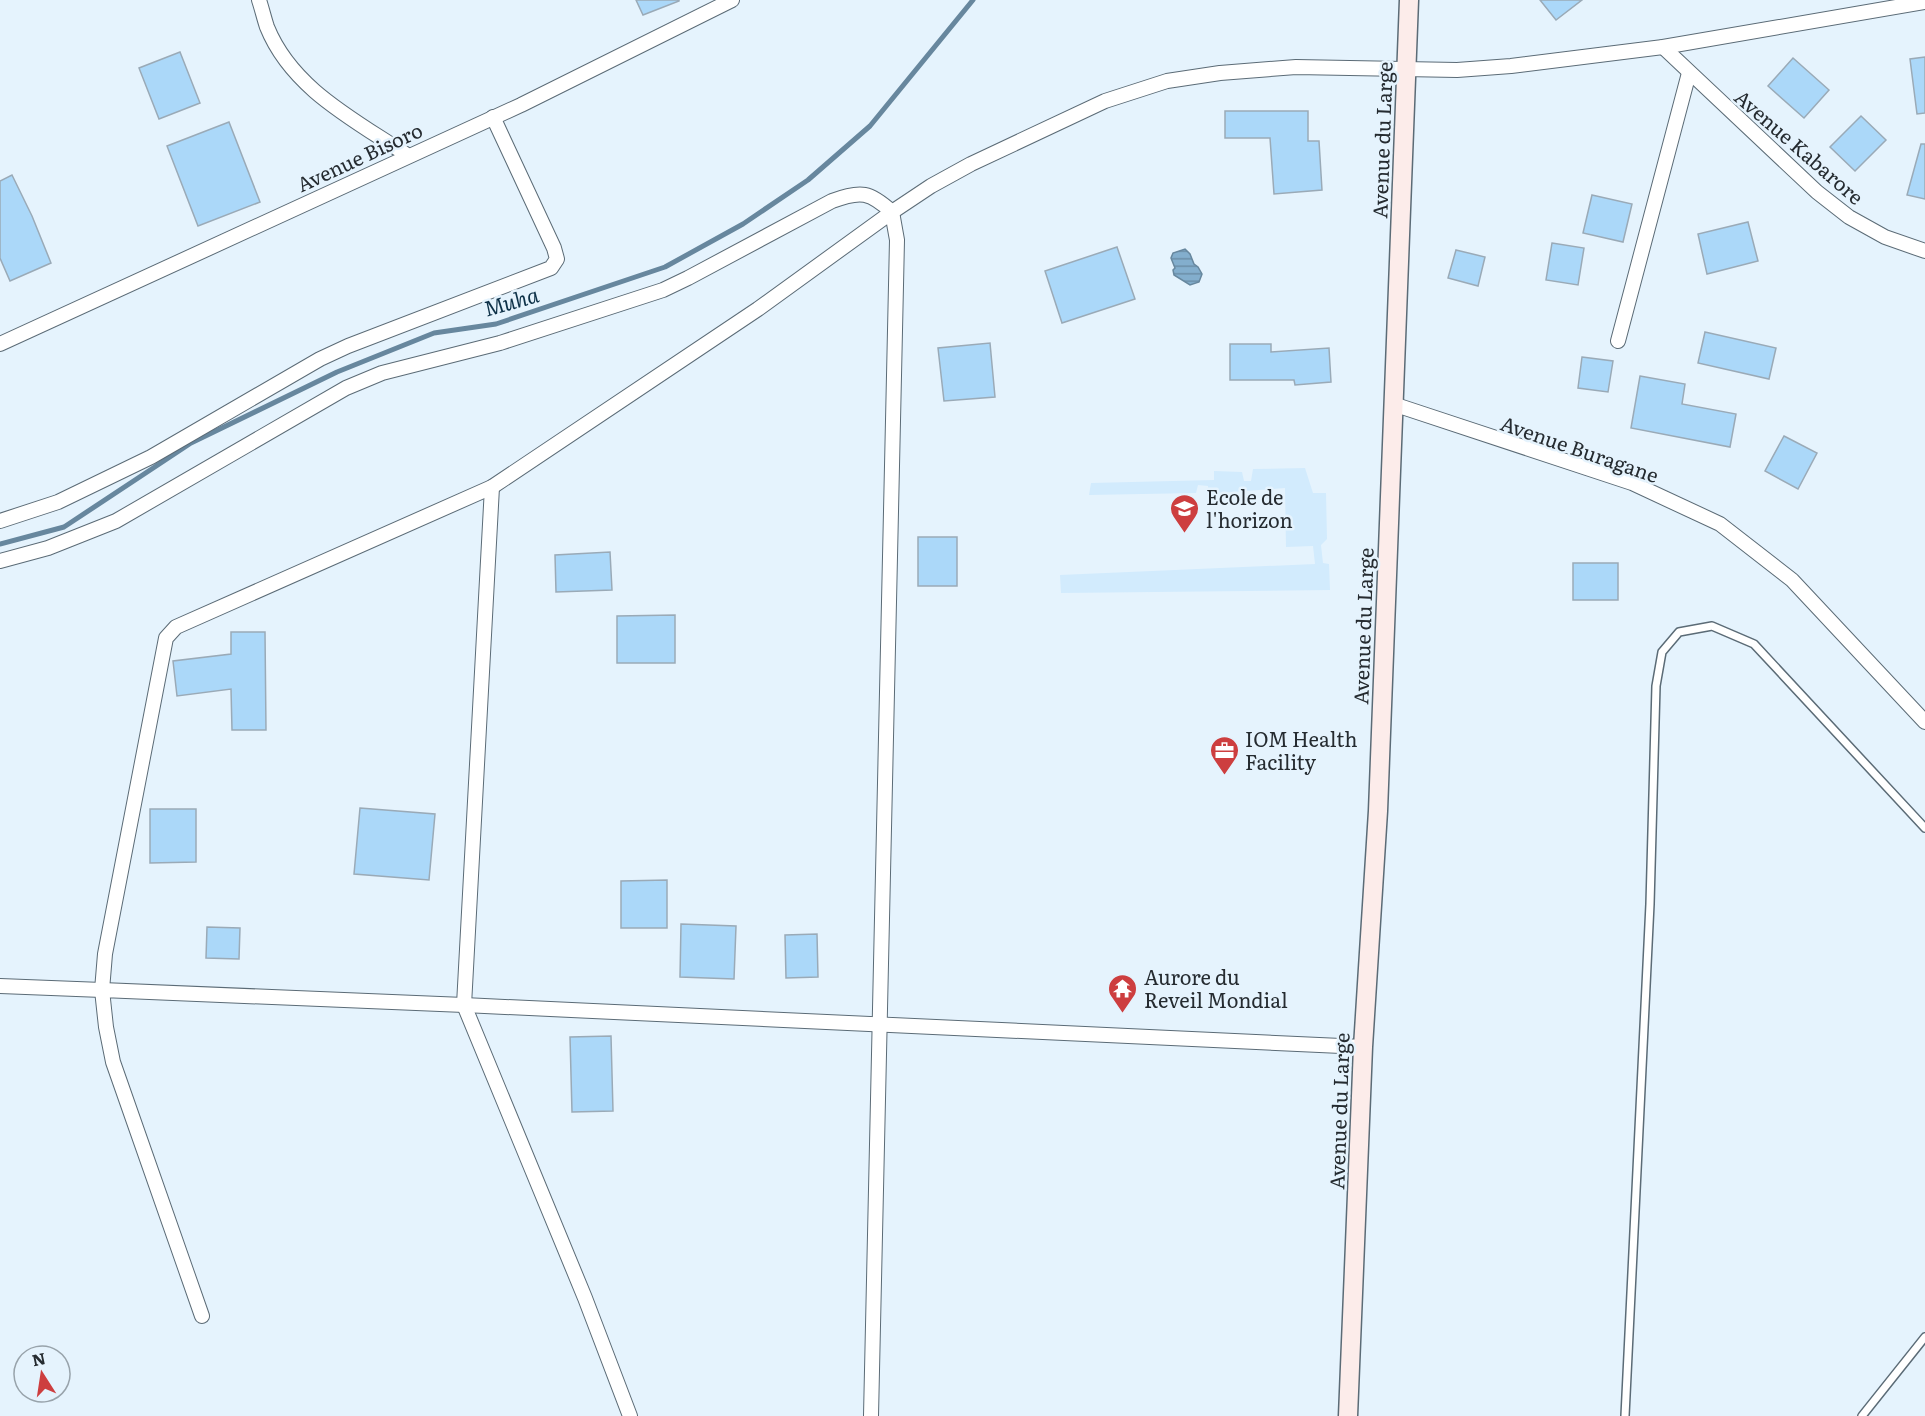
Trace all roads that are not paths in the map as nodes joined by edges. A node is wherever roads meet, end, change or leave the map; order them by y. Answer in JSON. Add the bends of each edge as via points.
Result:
{"nodes":[{"id":1,"x":259,"y":0,"type":"edge"},
{"id":2,"x":732,"y":0,"type":"edge"},
{"id":3,"x":1925,"y":2,"type":"edge"},
{"id":4,"x":1407,"y":6,"type":"edge"},
{"id":5,"x":1664,"y":47,"type":"junction"},
{"id":6,"x":1406,"y":70,"type":"junction"},
{"id":7,"x":1689,"y":73,"type":"junction"},
{"id":8,"x":493,"y":117,"type":"junction"},
{"id":9,"x":407,"y":155,"type":"junction"},
{"id":10,"x":892,"y":212,"type":"junction"},
{"id":11,"x":1925,"y":251,"type":"edge"},
{"id":12,"x":1618,"y":340,"type":"dead end"},
{"id":13,"x":0,"y":344,"type":"edge"},
{"id":14,"x":1393,"y":404,"type":"junction"},
{"id":15,"x":492,"y":487,"type":"junction"},
{"id":16,"x":0,"y":520,"type":"edge"},
{"id":17,"x":0,"y":561,"type":"edge"},
{"id":18,"x":1925,"y":722,"type":"edge"},
{"id":19,"x":1925,"y":828,"type":"edge"},
{"id":20,"x":0,"y":986,"type":"edge"},
{"id":21,"x":102,"y":990,"type":"junction"},
{"id":22,"x":464,"y":1005,"type":"junction"},
{"id":23,"x":879,"y":1024,"type":"junction"},
{"id":24,"x":1363,"y":1047,"type":"junction"},
{"id":25,"x":202,"y":1316,"type":"dead end"},
{"id":26,"x":1925,"y":1337,"type":"edge"},
{"id":27,"x":630,"y":1416,"type":"edge"},
{"id":28,"x":871,"y":1416,"type":"edge"},
{"id":29,"x":1348,"y":1416,"type":"edge"},
{"id":30,"x":1625,"y":1416,"type":"edge"},
{"id":31,"x":1862,"y":1416,"type":"edge"}],
"edges":[{"from":1,"to":9,"type":"street","via":[[267,27],[299,77],[316,94]]},
{"from":2,"to":8,"type":"street","name":"Avenue Bisoro"},
{"from":3,"to":5,"type":"street"},
{"from":4,"to":6,"type":"main road","name":"Avenue du Large"},
{"from":5,"to":6,"type":"street","via":[[1510,66]]},
{"from":5,"to":7,"type":"street","name":"Avenue Kabarore"},
{"from":6,"to":10,"type":"street","via":[[1296,67],[1167,81],[1105,101],[971,164]]},
{"from":6,"to":14,"type":"main road","name":"Avenue du Large"},
{"from":7,"to":11,"type":"street","name":"Avenue Kabarore","via":[[1849,218],[1885,237]]},
{"from":7,"to":12,"type":"street"},
{"from":8,"to":9,"type":"street","name":"Avenue Bisoro"},
{"from":8,"to":16,"type":"street","via":[[554,248],[557,259],[551,268],[329,354],[151,457],[58,502]]},
{"from":9,"to":13,"type":"street","name":"Avenue Bisoro"},
{"from":10,"to":15,"type":"street","via":[[758,309]]},
{"from":10,"to":17,"type":"street","via":[[876,197],[848,195],[663,290],[500,343],[367,378],[116,521],[48,548]]},
{"from":10,"to":23,"type":"street","via":[[897,240]]},
{"from":14,"to":18,"type":"street","name":"Avenue Buragane","via":[[1632,483],[1720,524],[1792,580]]},
{"from":14,"to":24,"type":"main road","name":"Avenue du Large","via":[[1378,811]]},
{"from":15,"to":21,"type":"street","via":[[176,627],[168,634],[105,954]]},
{"from":15,"to":22,"type":"street"},
{"from":19,"to":30,"type":"lane","via":[[1754,644],[1712,626],[1679,632],[1662,652],[1656,686],[1650,904]]},
{"from":20,"to":21,"type":"street"},
{"from":21,"to":22,"type":"street"},
{"from":21,"to":25,"type":"street","via":[[113,1062]]},
{"from":22,"to":23,"type":"street"},
{"from":22,"to":27,"type":"street"},
{"from":23,"to":24,"type":"street"},
{"from":23,"to":28,"type":"street"},
{"from":24,"to":29,"type":"main road","name":"Avenue du Large"},
{"from":26,"to":31,"type":"lane"}]}
